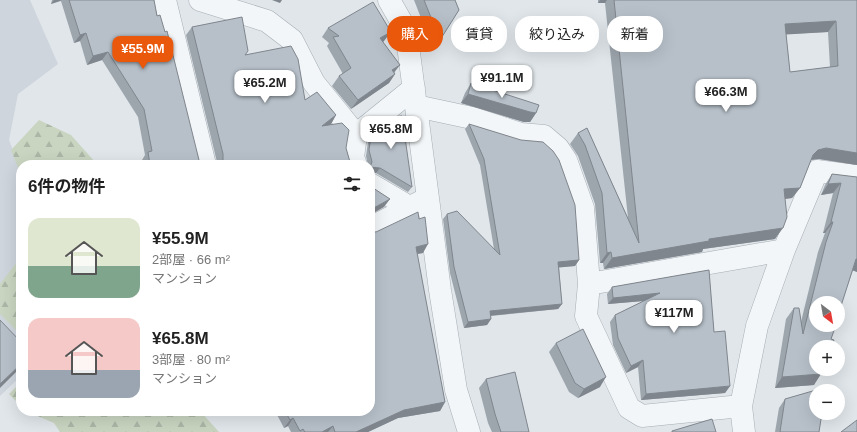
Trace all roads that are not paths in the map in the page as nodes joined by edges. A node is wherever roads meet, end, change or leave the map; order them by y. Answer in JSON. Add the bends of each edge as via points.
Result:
{"nodes":[{"id":1,"x":165,"y":0,"type":"edge"},
{"id":2,"x":200,"y":0,"type":"edge"},
{"id":3,"x":389,"y":0,"type":"edge"},
{"id":4,"x":415,"y":97,"type":"junction"},
{"id":5,"x":356,"y":135,"type":"junction"},
{"id":6,"x":204,"y":160,"type":"edge"},
{"id":7,"x":354,"y":160,"type":"edge"},
{"id":8,"x":857,"y":176,"type":"edge"},
{"id":9,"x":375,"y":186,"type":"edge"},
{"id":10,"x":419,"y":203,"type":"junction"},
{"id":11,"x":375,"y":225,"type":"edge"},
{"id":12,"x":784,"y":250,"type":"junction"},
{"id":13,"x":589,"y":284,"type":"junction"},
{"id":14,"x":741,"y":406,"type":"junction"},
{"id":15,"x":469,"y":432,"type":"edge"},
{"id":16,"x":744,"y":432,"type":"edge"}],
"edges":[{"from":1,"to":6,"type":"street"},
{"from":2,"to":5,"type":"street","via":[[267,21],[292,40],[314,83]]},
{"from":3,"to":4,"type":"street","via":[[406,30]]},
{"from":4,"to":5,"type":"street"},
{"from":4,"to":10,"type":"street"},
{"from":4,"to":13,"type":"street","via":[[521,134],[544,136],[558,148],[566,160],[583,208]]},
{"from":5,"to":7,"type":"street"},
{"from":8,"to":12,"type":"street","via":[[817,171]]},
{"from":9,"to":10,"type":"street"},
{"from":10,"to":11,"type":"street"},
{"from":10,"to":15,"type":"street","via":[[456,390]]},
{"from":12,"to":13,"type":"street"},
{"from":12,"to":14,"type":"street","via":[[757,326]]},
{"from":13,"to":14,"type":"street","via":[[586,316],[629,408],[642,416]]},
{"from":14,"to":16,"type":"street"}]}
